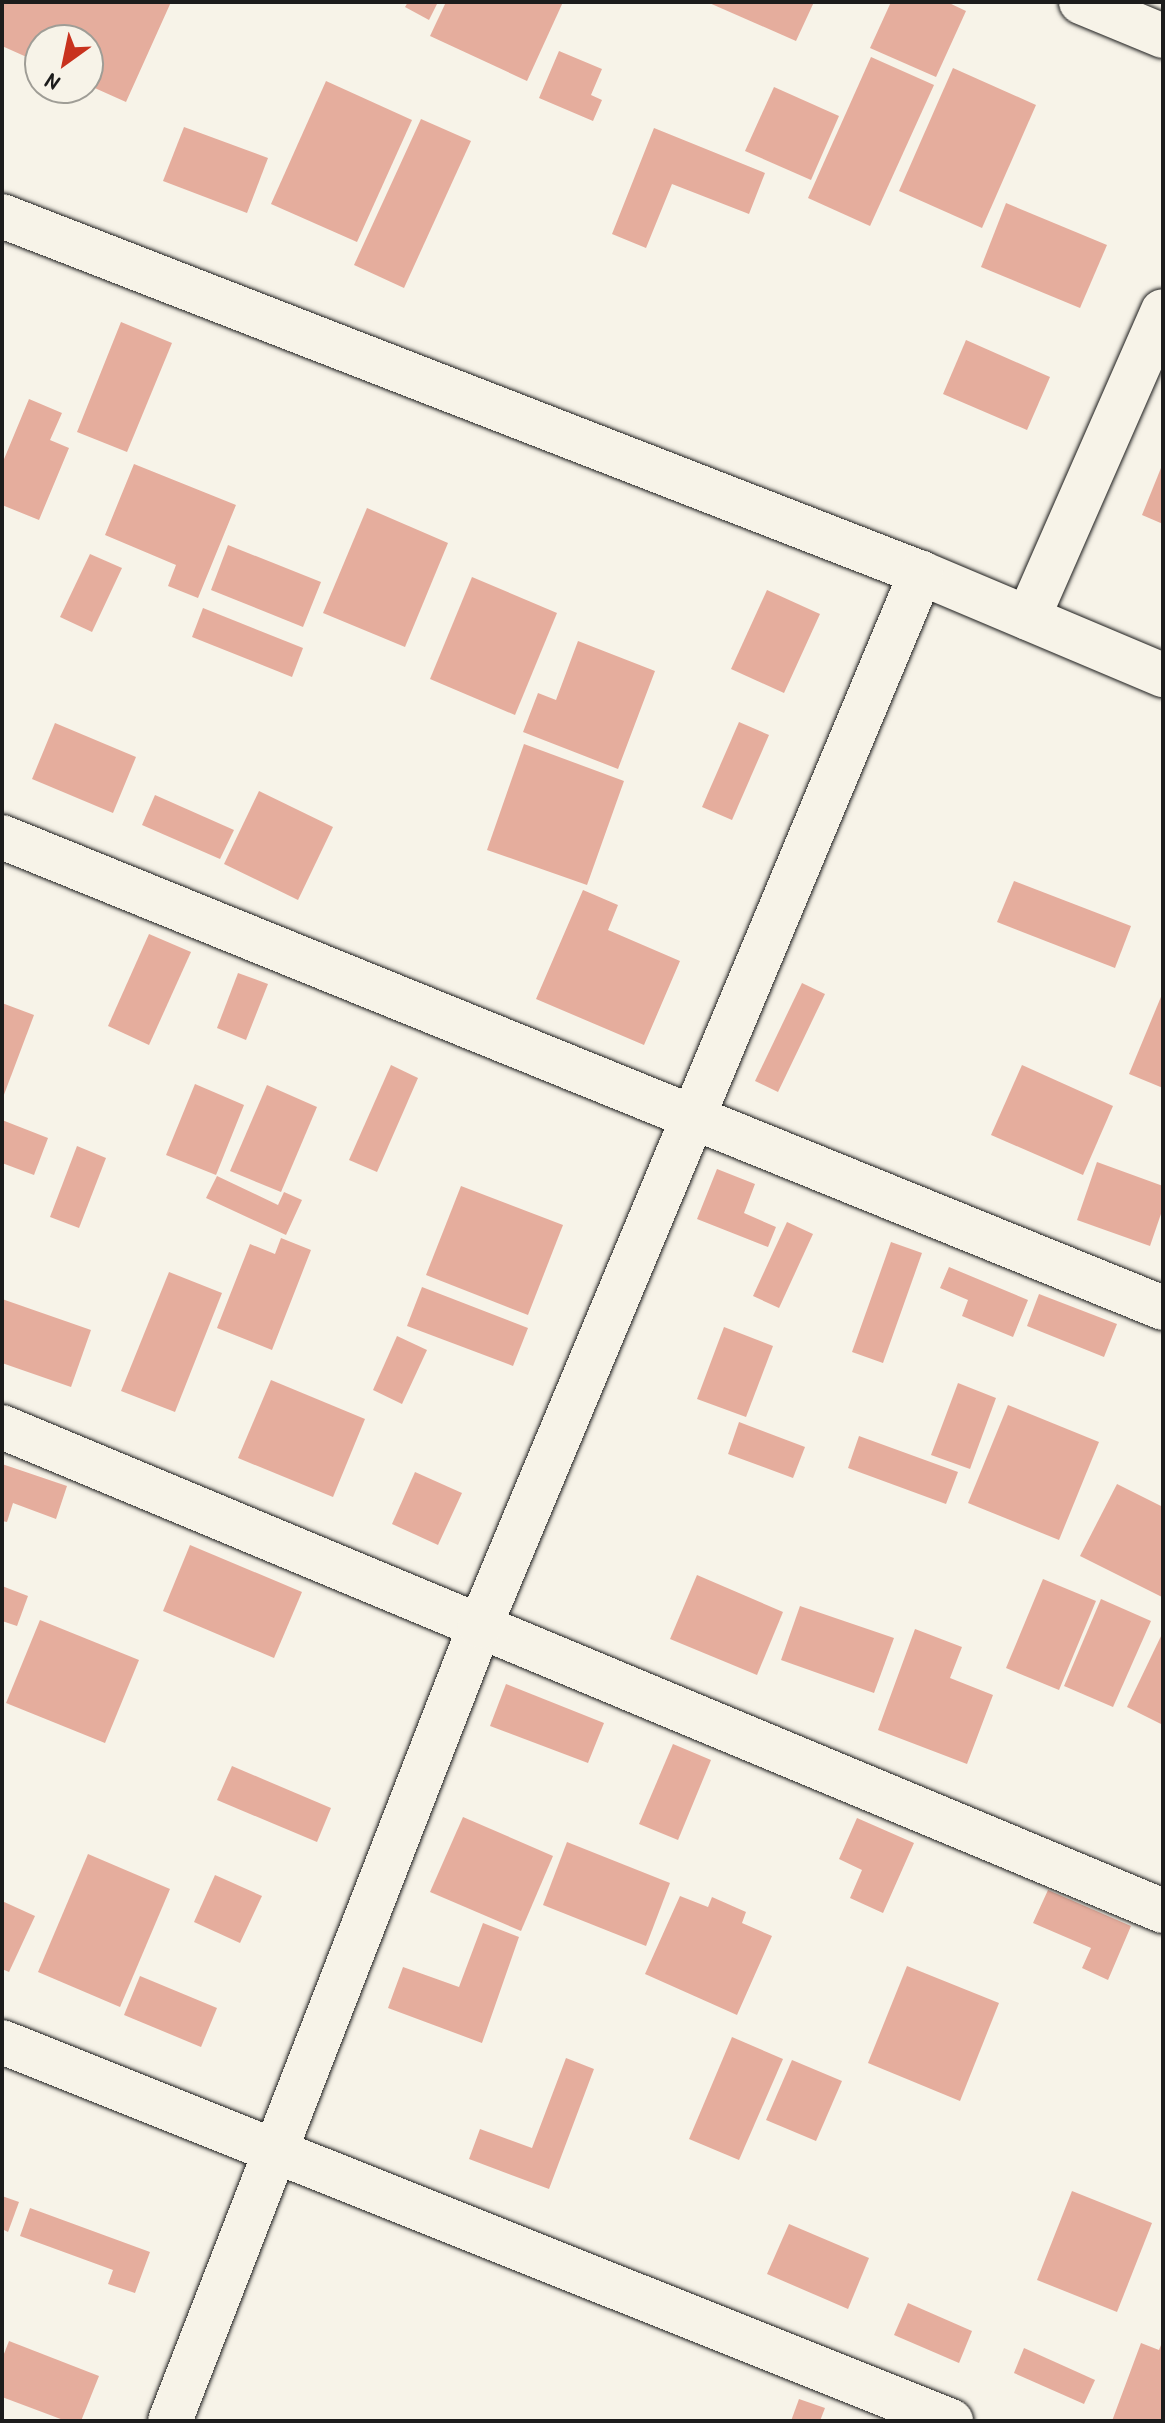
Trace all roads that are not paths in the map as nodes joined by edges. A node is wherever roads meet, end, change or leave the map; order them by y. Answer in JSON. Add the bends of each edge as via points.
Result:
{"nodes":[{"id":1,"x":1081,"y":2,"type":"edge"},
{"id":2,"x":1163,"y":36,"type":"edge"},
{"id":3,"x":2,"y":216,"type":"edge"},
{"id":4,"x":1163,"y":311,"type":"edge"},
{"id":5,"x":921,"y":573,"type":"junction"},
{"id":6,"x":1028,"y":618,"type":"junction"},
{"id":7,"x":1163,"y":675,"type":"edge"},
{"id":8,"x":2,"y":837,"type":"edge"},
{"id":9,"x":689,"y":1117,"type":"junction"},
{"id":10,"x":1163,"y":1308,"type":"edge"},
{"id":11,"x":2,"y":1427,"type":"edge"},
{"id":12,"x":480,"y":1626,"type":"junction"},
{"id":13,"x":1163,"y":1911,"type":"edge"},
{"id":14,"x":2,"y":2042,"type":"edge"},
{"id":15,"x":274,"y":2154,"type":"junction"},
{"id":16,"x":170,"y":2421,"type":"edge"},
{"id":17,"x":951,"y":2421,"type":"edge"}],
"edges":[{"from":1,"to":2,"type":"street"},
{"from":3,"to":5,"type":"street"},
{"from":4,"to":6,"type":"street"},
{"from":5,"to":6,"type":"street"},
{"from":5,"to":9,"type":"street"},
{"from":6,"to":7,"type":"street"},
{"from":8,"to":9,"type":"street"},
{"from":9,"to":10,"type":"street"},
{"from":9,"to":12,"type":"street"},
{"from":11,"to":12,"type":"street"},
{"from":12,"to":13,"type":"street"},
{"from":12,"to":15,"type":"street"},
{"from":14,"to":15,"type":"street"},
{"from":15,"to":16,"type":"street"},
{"from":15,"to":17,"type":"street"}]}
